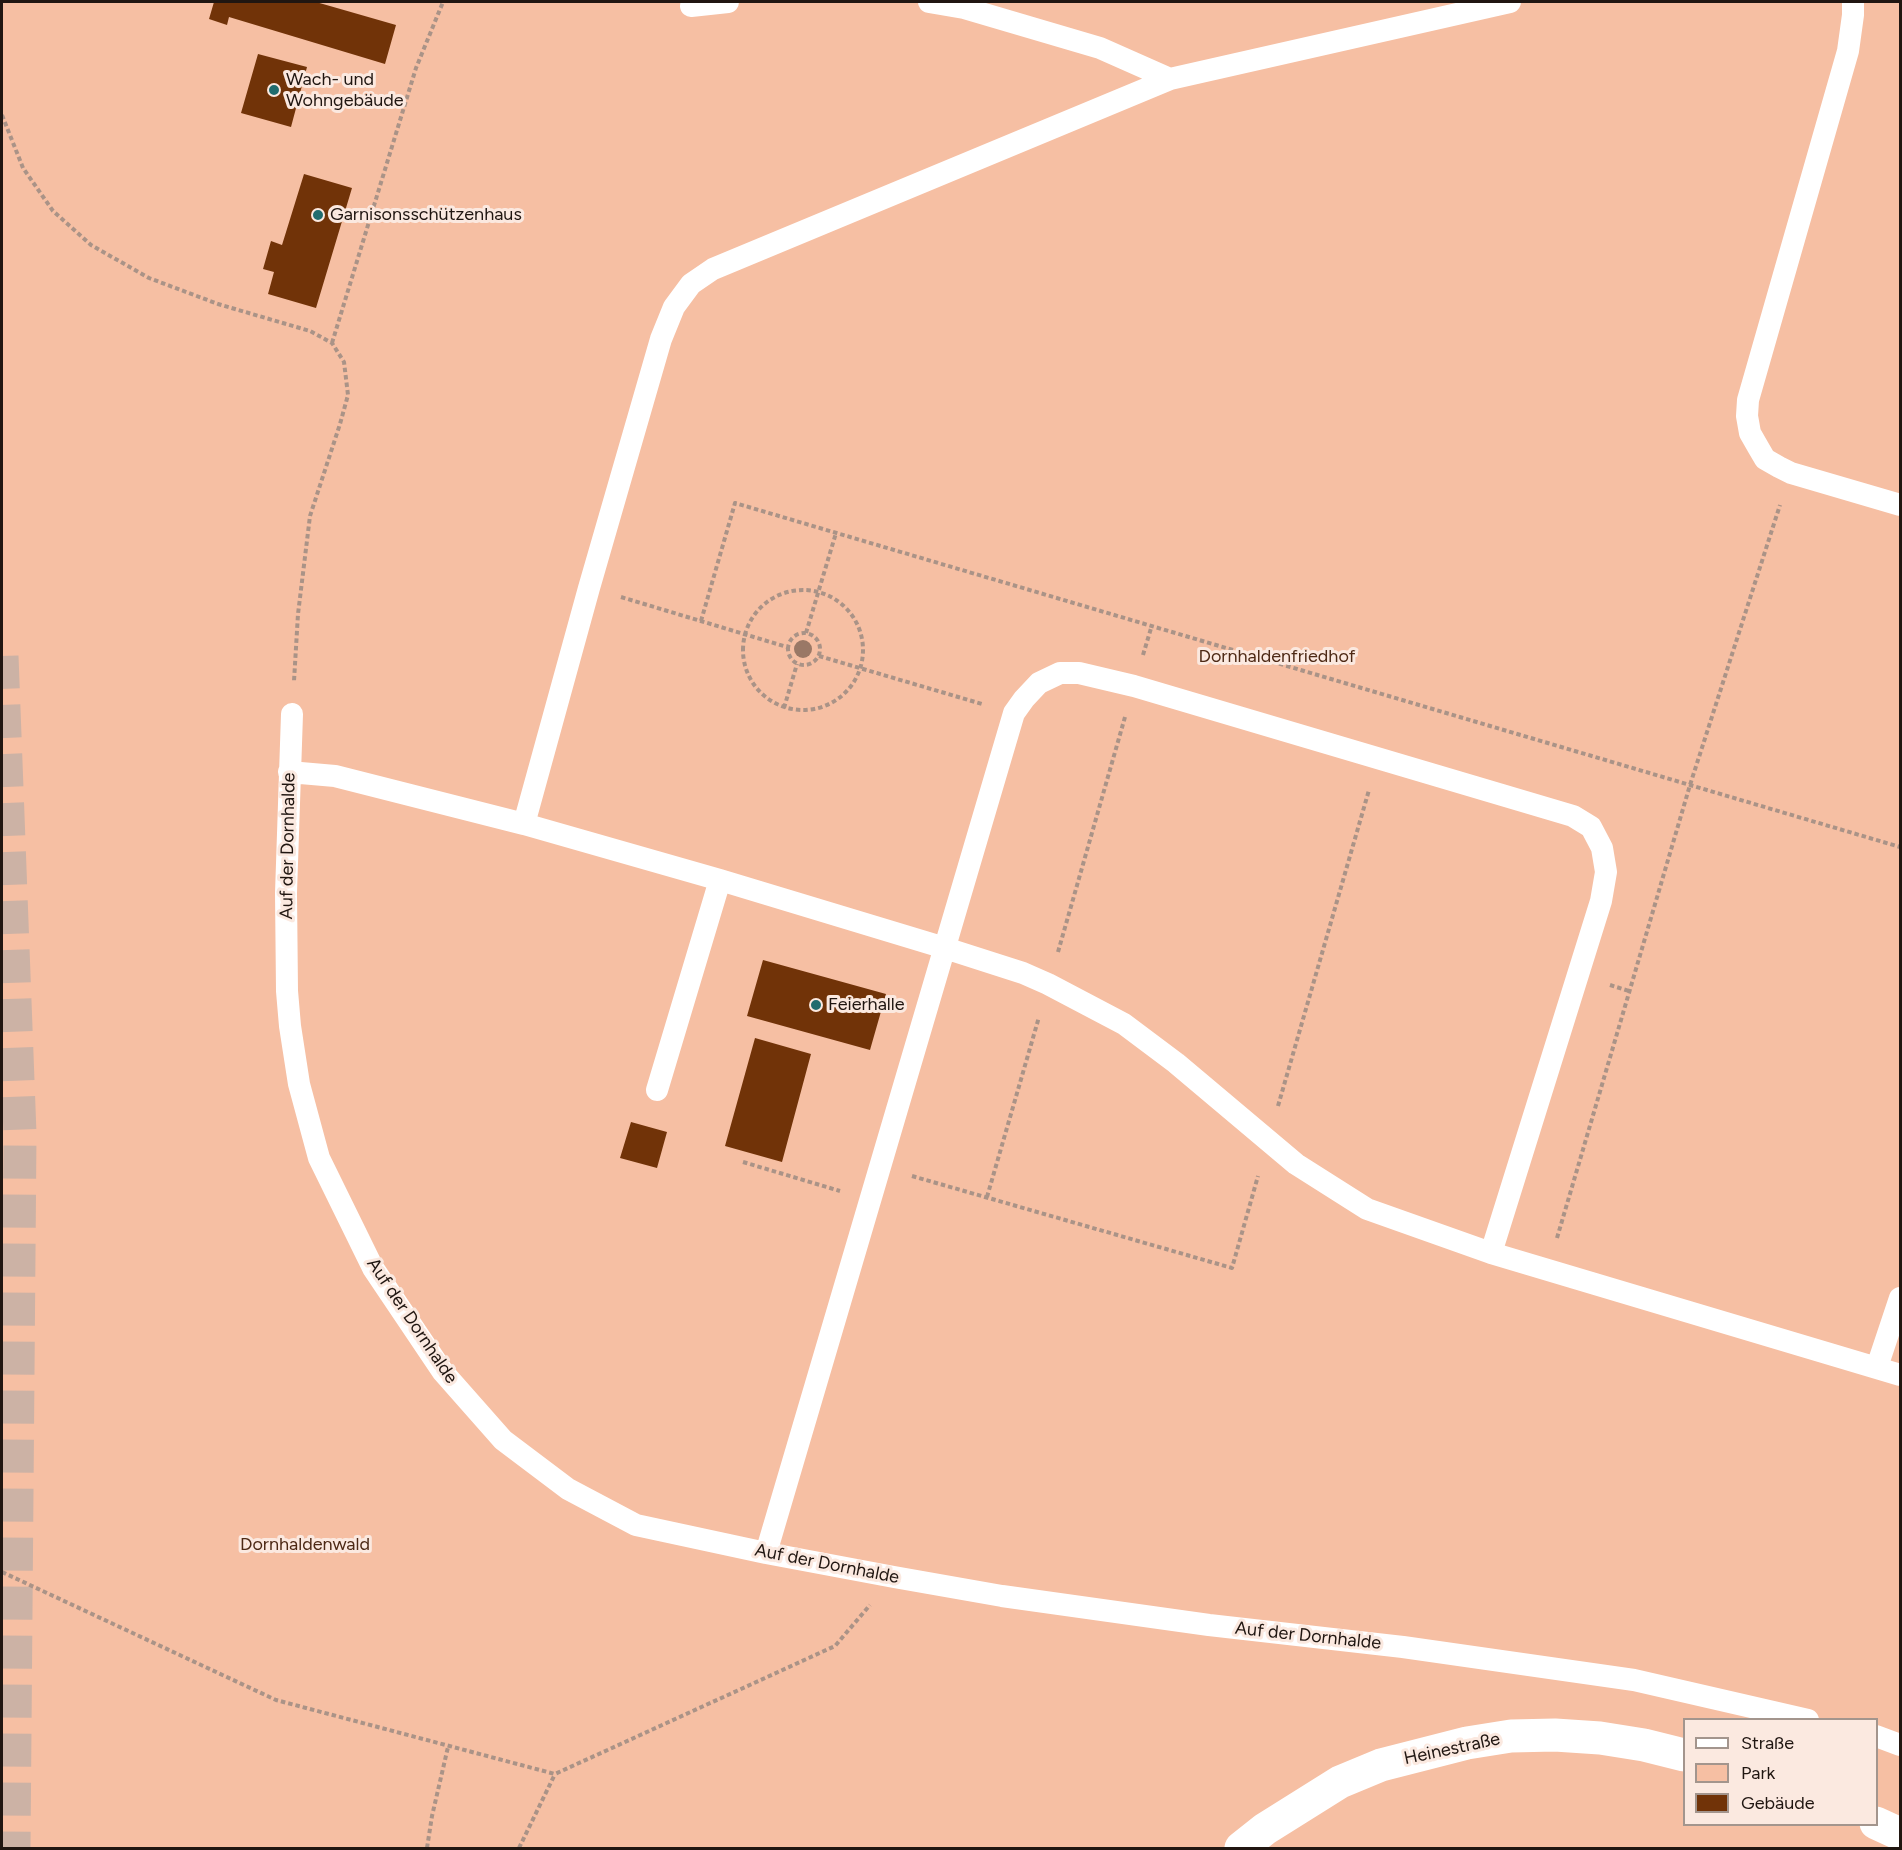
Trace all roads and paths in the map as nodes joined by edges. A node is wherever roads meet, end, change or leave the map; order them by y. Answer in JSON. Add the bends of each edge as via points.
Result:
{"nodes":[{"id":1,"x":443,"y":2,"type":"edge"},
{"id":2,"x":728,"y":2,"type":"edge"},
{"id":3,"x":928,"y":2,"type":"edge"},
{"id":4,"x":1510,"y":2,"type":"edge"},
{"id":5,"x":1853,"y":2,"type":"edge"},
{"id":6,"x":691,"y":6,"type":"dead end"},
{"id":7,"x":1170,"y":79,"type":"junction"},
{"id":8,"x":2,"y":115,"type":"edge"},
{"id":9,"x":332,"y":343,"type":"junction"},
{"id":10,"x":1791,"y":472,"type":"junction"},
{"id":11,"x":1900,"y":505,"type":"edge"},
{"id":12,"x":836,"y":532,"type":"junction"},
{"id":13,"x":589,"y":588,"type":"junction"},
{"id":14,"x":819,"y":591,"type":"junction"},
{"id":15,"x":701,"y":621,"type":"junction"},
{"id":16,"x":1152,"y":625,"type":"junction"},
{"id":17,"x":806,"y":633,"type":"junction"},
{"id":18,"x":744,"y":634,"type":"junction"},
{"id":19,"x":787,"y":646,"type":"junction"},
{"id":20,"x":819,"y":656,"type":"junction"},
{"id":21,"x":797,"y":664,"type":"junction"},
{"id":22,"x":860,"y":668,"type":"junction"},
{"id":23,"x":1134,"y":686,"type":"junction"},
{"id":24,"x":784,"y":708,"type":"junction"},
{"id":25,"x":292,"y":714,"type":"joint"},
{"id":26,"x":1014,"y":714,"type":"junction"},
{"id":27,"x":289,"y":772,"type":"junction"},
{"id":28,"x":1690,"y":785,"type":"junction"},
{"id":29,"x":524,"y":824,"type":"junction"},
{"id":30,"x":1900,"y":847,"type":"edge"},
{"id":31,"x":720,"y":880,"type":"junction"},
{"id":32,"x":945,"y":948,"type":"junction"},
{"id":33,"x":1048,"y":984,"type":"junction"},
{"id":34,"x":657,"y":1090,"type":"dead end"},
{"id":35,"x":743,"y":1162,"type":"dead end"},
{"id":36,"x":987,"y":1197,"type":"dead end"},
{"id":37,"x":870,"y":1200,"type":"junction"},
{"id":38,"x":1491,"y":1253,"type":"junction"},
{"id":39,"x":1547,"y":1270,"type":"junction"},
{"id":40,"x":1900,"y":1298,"type":"edge"},
{"id":41,"x":1877,"y":1367,"type":"junction"},
{"id":42,"x":1900,"y":1375,"type":"edge"},
{"id":43,"x":766,"y":1553,"type":"junction"},
{"id":44,"x":2,"y":1572,"type":"edge"},
{"id":45,"x":894,"y":1577,"type":"junction"},
{"id":46,"x":1803,"y":1718,"type":"edge"},
{"id":47,"x":1878,"y":1737,"type":"edge"},
{"id":48,"x":1900,"y":1745,"type":"edge"},
{"id":49,"x":448,"y":1746,"type":"junction"},
{"id":50,"x":1683,"y":1755,"type":"edge"},
{"id":51,"x":555,"y":1774,"type":"junction"},
{"id":52,"x":1878,"y":1824,"type":"edge"},
{"id":53,"x":1900,"y":1834,"type":"edge"},
{"id":54,"x":427,"y":1848,"type":"edge"},
{"id":55,"x":519,"y":1848,"type":"edge"},
{"id":56,"x":1241,"y":1848,"type":"edge"}],
"edges":[{"from":1,"to":9,"type":"path","via":[[417,68]]},
{"from":2,"to":6,"type":"lane"},
{"from":3,"to":7,"type":"lane","via":[[964,8],[1100,48]]},
{"from":4,"to":7,"type":"lane"},
{"from":5,"to":10,"type":"lane","via":[[1848,51],[1748,400],[1750,433],[1758,447],[1766,459]]},
{"from":7,"to":13,"type":"lane","via":[[713,269],[692,284],[674,307],[661,339]]},
{"from":8,"to":9,"type":"path","via":[[23,168],[53,211],[91,245],[149,278],[218,304],[310,331]]},
{"from":9,"to":25,"type":"path","via":[[344,362],[348,395],[310,516],[298,614]]},
{"from":10,"to":11,"type":"lane"},
{"from":10,"to":28,"type":"path"},
{"from":12,"to":14,"type":"path"},
{"from":12,"to":15,"type":"path","via":[[735,503]]},
{"from":12,"to":16,"type":"path"},
{"from":13,"to":15,"type":"path"},
{"from":13,"to":29,"type":"lane"},
{"from":14,"to":17,"type":"path"},
{"from":14,"to":18,"type":"path","via":[[803,589],[773,597],[760,607]]},
{"from":14,"to":22,"type":"path","via":[[836,599],[860,630]]},
{"from":15,"to":18,"type":"path"},
{"from":16,"to":23,"type":"path"},
{"from":16,"to":28,"type":"path"},
{"from":17,"to":19,"type":"path","via":[[794,636]]},
{"from":17,"to":20,"type":"path","via":[[818,641]]},
{"from":18,"to":19,"type":"path"},
{"from":18,"to":24,"type":"path","via":[[742,649],[750,679],[758,692]]},
{"from":19,"to":21,"type":"path","via":[[789,657]]},
{"from":20,"to":21,"type":"path","via":[[806,666]]},
{"from":20,"to":22,"type":"path"},
{"from":21,"to":24,"type":"path"},
{"from":22,"to":24,"type":"path","via":[[839,699],[822,708]]},
{"from":22,"to":26,"type":"path"},
{"from":23,"to":26,"type":"lane","via":[[1079,673],[1060,673],[1039,683]]},
{"from":23,"to":33,"type":"path"},
{"from":23,"to":38,"type":"lane","via":[[1573,816],[1591,827],[1602,848],[1606,872],[1601,901]]},
{"from":25,"to":27,"type":"lane","name":"Auf der Dornhalde"},
{"from":26,"to":32,"type":"lane"},
{"from":27,"to":29,"type":"lane","via":[[335,776]]},
{"from":27,"to":43,"type":"lane","name":"Auf der Dornhalde","via":[[287,991],[299,1084],[319,1158],[373,1268],[450,1380],[503,1440],[568,1489],[636,1525]]},
{"from":28,"to":30,"type":"path"},
{"from":28,"to":39,"type":"path"},
{"from":29,"to":31,"type":"lane"},
{"from":31,"to":32,"type":"lane"},
{"from":31,"to":34,"type":"lane"},
{"from":32,"to":33,"type":"lane"},
{"from":32,"to":37,"type":"lane"},
{"from":33,"to":36,"type":"path"},
{"from":33,"to":38,"type":"lane","via":[[1124,1024],[1296,1164],[1367,1209]]},
{"from":35,"to":37,"type":"path"},
{"from":37,"to":43,"type":"lane"},
{"from":38,"to":39,"type":"lane"},
{"from":39,"to":41,"type":"lane"},
{"from":40,"to":41,"type":"lane"},
{"from":41,"to":42,"type":"lane"},
{"from":43,"to":45,"type":"lane","name":"Auf der Dornhalde"},
{"from":44,"to":49,"type":"path","via":[[276,1700]]},
{"from":45,"to":46,"type":"lane","name":"Auf der Dornhalde","via":[[1186,1622],[1404,1647],[1622,1679]]},
{"from":45,"to":51,"type":"path","via":[[835,1646]]},
{"from":47,"to":48,"type":"lane"},
{"from":49,"to":51,"type":"path"},
{"from":49,"to":54,"type":"path"},
{"from":50,"to":56,"type":"main road","name":"Heinestraße","via":[[1600,1738],[1511,1736],[1467,1743],[1381,1765],[1340,1782]]},
{"from":51,"to":55,"type":"path"},
{"from":52,"to":53,"type":"main road"}]}
